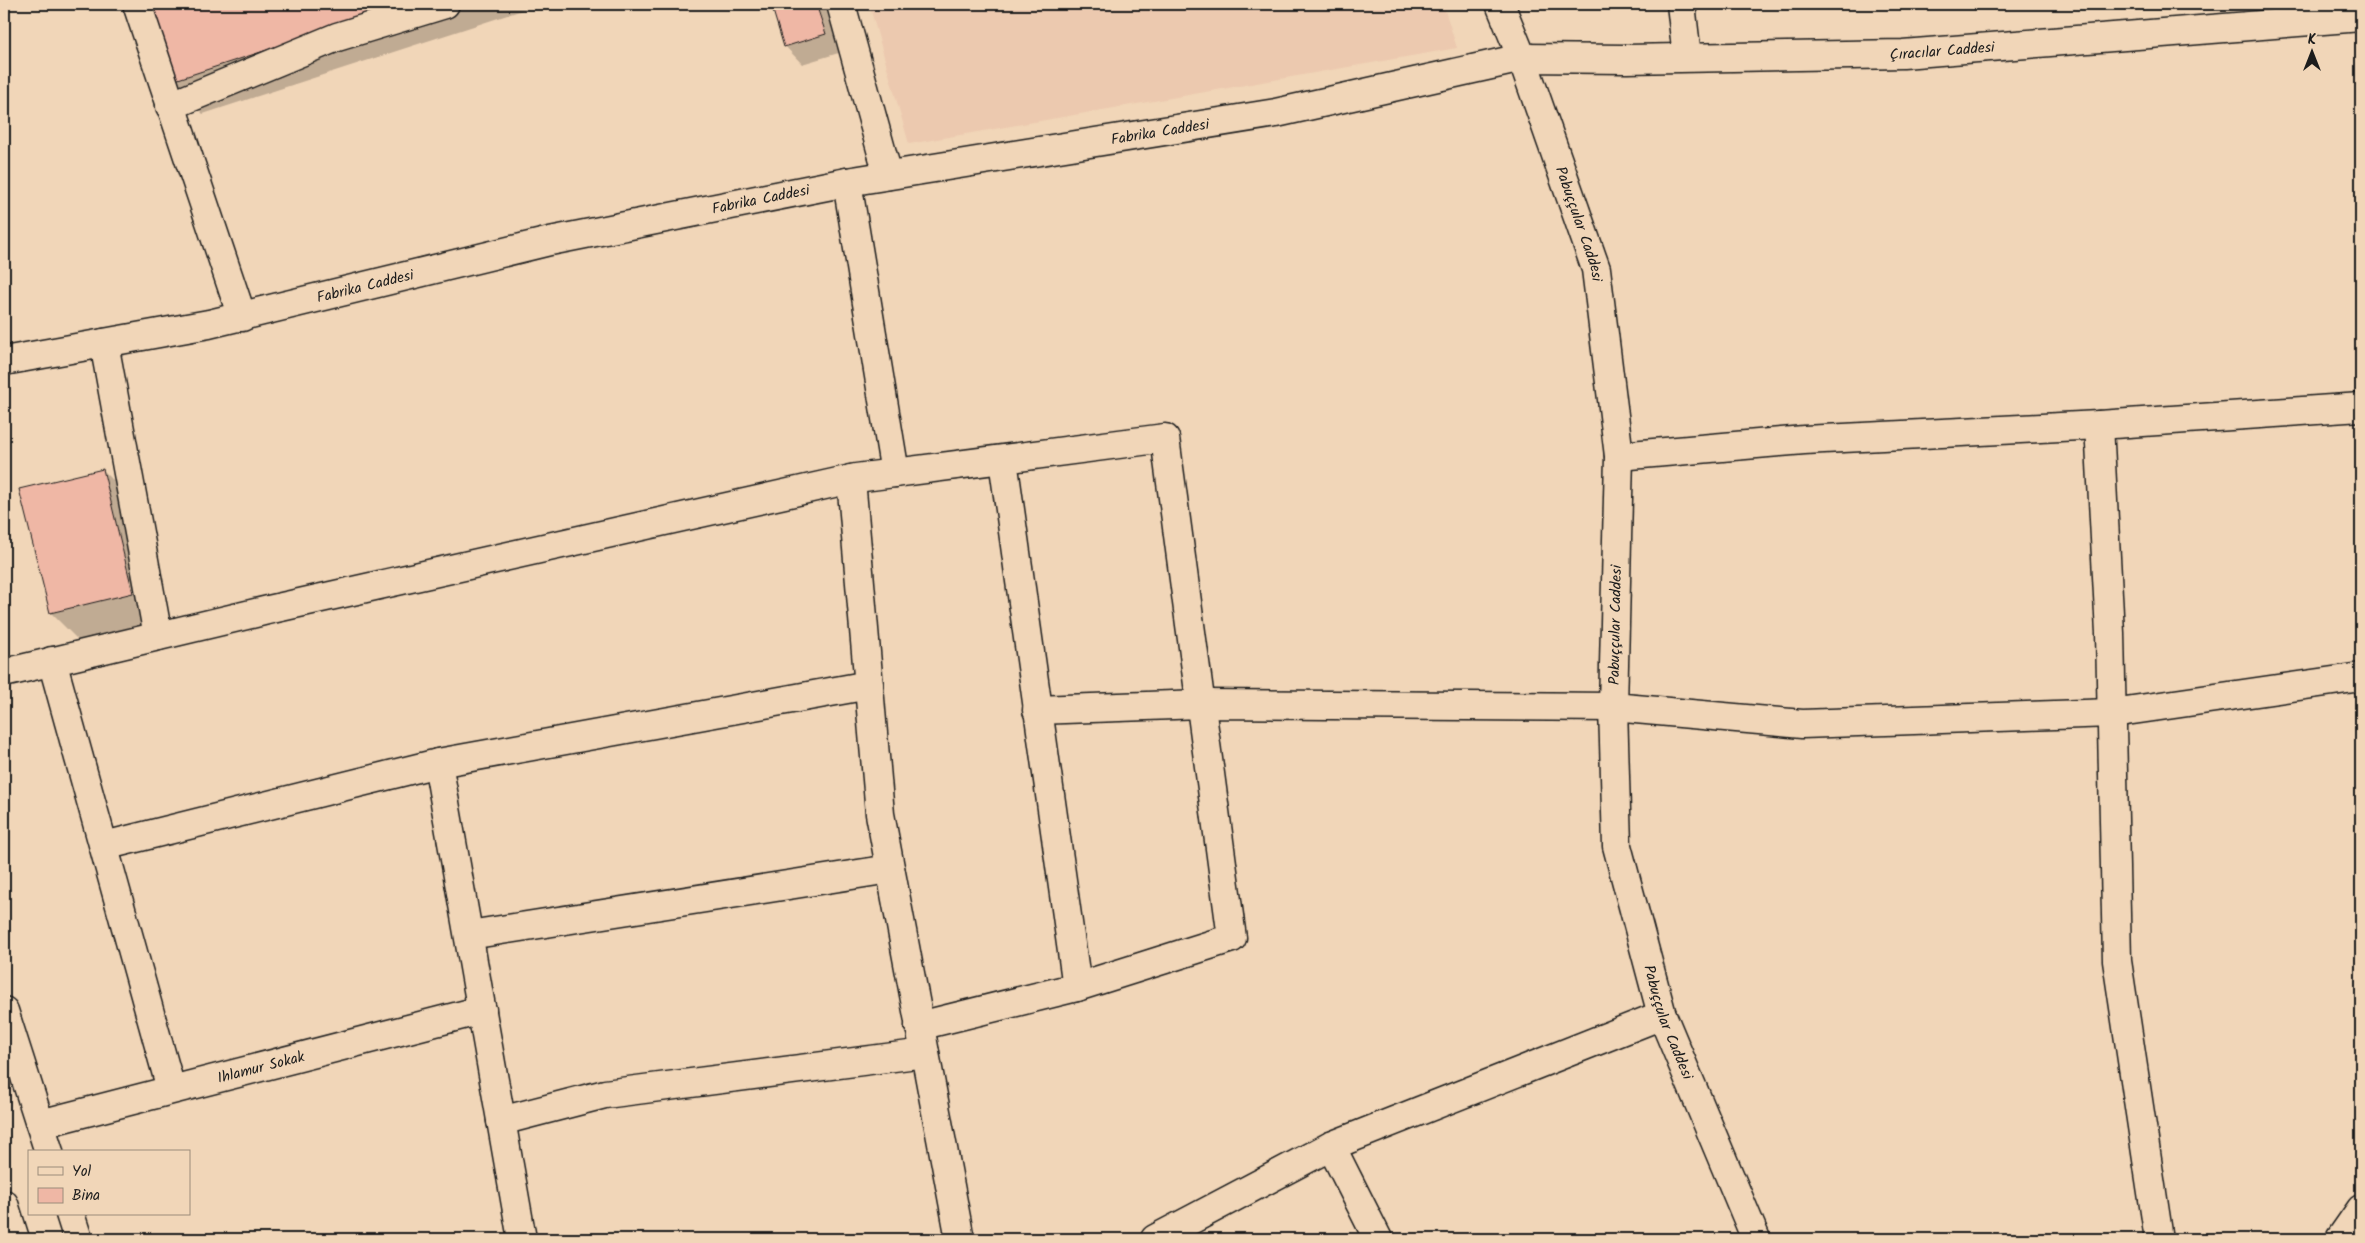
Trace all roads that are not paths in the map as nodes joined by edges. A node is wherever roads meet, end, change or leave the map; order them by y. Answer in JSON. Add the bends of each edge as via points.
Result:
{"nodes":[{"id":1,"x":137,"y":4,"type":"edge"},
{"id":2,"x":445,"y":4,"type":"edge"},
{"id":3,"x":841,"y":4,"type":"edge"},
{"id":4,"x":1500,"y":4,"type":"edge"},
{"id":5,"x":1681,"y":4,"type":"edge"},
{"id":6,"x":2361,"y":16,"type":"edge"},
{"id":7,"x":1522,"y":58,"type":"junction"},
{"id":8,"x":1687,"y":58,"type":"junction"},
{"id":9,"x":170,"y":106,"type":"junction"},
{"id":10,"x":888,"y":175,"type":"junction"},
{"id":11,"x":846,"y":182,"type":"junction"},
{"id":12,"x":242,"y":317,"type":"junction"},
{"id":13,"x":104,"y":343,"type":"junction"},
{"id":14,"x":4,"y":361,"type":"edge"},
{"id":15,"x":2361,"y":407,"type":"edge"},
{"id":16,"x":2099,"y":425,"type":"junction"},
{"id":17,"x":1619,"y":456,"type":"junction"},
{"id":18,"x":1003,"y":460,"type":"junction"},
{"id":19,"x":895,"y":473,"type":"junction"},
{"id":20,"x":851,"y":480,"type":"junction"},
{"id":21,"x":158,"y":636,"type":"junction"},
{"id":22,"x":52,"y":661,"type":"junction"},
{"id":23,"x":4,"y":672,"type":"edge"},
{"id":24,"x":2361,"y":677,"type":"edge"},
{"id":25,"x":869,"y":685,"type":"junction"},
{"id":26,"x":1200,"y":704,"type":"junction"},
{"id":27,"x":1612,"y":707,"type":"junction"},
{"id":28,"x":1037,"y":710,"type":"junction"},
{"id":29,"x":2112,"y":713,"type":"junction"},
{"id":30,"x":438,"y":763,"type":"junction"},
{"id":31,"x":104,"y":846,"type":"junction"},
{"id":32,"x":890,"y":869,"type":"junction"},
{"id":33,"x":469,"y":935,"type":"junction"},
{"id":34,"x":1077,"y":988,"type":"junction"},
{"id":35,"x":482,"y":1010,"type":"junction"},
{"id":36,"x":4,"y":1011,"type":"edge"},
{"id":37,"x":1662,"y":1015,"type":"junction"},
{"id":38,"x":919,"y":1026,"type":"junction"},
{"id":39,"x":925,"y":1054,"type":"junction"},
{"id":40,"x":171,"y":1089,"type":"junction"},
{"id":41,"x":501,"y":1121,"type":"junction"},
{"id":42,"x":40,"y":1124,"type":"junction"},
{"id":43,"x":1331,"y":1146,"type":"junction"},
{"id":44,"x":48,"y":1150,"type":"edge"},
{"id":45,"x":4,"y":1204,"type":"edge"},
{"id":46,"x":2361,"y":1208,"type":"edge"},
{"id":47,"x":71,"y":1216,"type":"edge"},
{"id":48,"x":15,"y":1239,"type":"edge"},
{"id":49,"x":78,"y":1239,"type":"edge"},
{"id":50,"x":522,"y":1239,"type":"edge"},
{"id":51,"x":956,"y":1239,"type":"edge"},
{"id":52,"x":1155,"y":1239,"type":"edge"},
{"id":53,"x":1378,"y":1239,"type":"edge"},
{"id":54,"x":1756,"y":1239,"type":"edge"},
{"id":55,"x":2159,"y":1239,"type":"edge"},
{"id":56,"x":2340,"y":1239,"type":"edge"}],
"edges":[{"from":1,"to":9,"type":"street"},
{"from":2,"to":9,"type":"street","via":[[337,37]]},
{"from":3,"to":10,"type":"street"},
{"from":4,"to":7,"type":"street","name":"Pabuççular Caddesi"},
{"from":5,"to":8,"type":"street"},
{"from":6,"to":8,"type":"street","name":"Çıracılar Caddesi","via":[[1904,54]]},
{"from":7,"to":8,"type":"street","name":"Çıracılar Caddesi"},
{"from":7,"to":10,"type":"street","name":"Fabrika Caddesi","via":[[1276,113]]},
{"from":7,"to":17,"type":"street","name":"Pabuççular Caddesi","via":[[1596,269]]},
{"from":9,"to":12,"type":"street"},
{"from":10,"to":11,"type":"street","name":"Fabrika Caddesi"},
{"from":11,"to":12,"type":"street","name":"Fabrika Caddesi","via":[[550,241]]},
{"from":11,"to":19,"type":"street"},
{"from":12,"to":13,"type":"street","name":"Fabrika Caddesi"},
{"from":13,"to":14,"type":"street","name":"Fabrika Caddesi"},
{"from":13,"to":21,"type":"street"},
{"from":15,"to":16,"type":"street"},
{"from":16,"to":17,"type":"street","via":[[1804,440]]},
{"from":16,"to":29,"type":"street"},
{"from":17,"to":27,"type":"street","name":"Pabuççular Caddesi"},
{"from":18,"to":19,"type":"street"},
{"from":18,"to":26,"type":"street","via":[[1165,438]]},
{"from":18,"to":28,"type":"street"},
{"from":19,"to":20,"type":"street"},
{"from":20,"to":21,"type":"street"},
{"from":20,"to":25,"type":"street"},
{"from":21,"to":22,"type":"street"},
{"from":22,"to":23,"type":"street"},
{"from":22,"to":31,"type":"street"},
{"from":24,"to":29,"type":"street"},
{"from":25,"to":30,"type":"street"},
{"from":25,"to":32,"type":"street","via":[[880,814]]},
{"from":26,"to":27,"type":"street"},
{"from":26,"to":28,"type":"street"},
{"from":26,"to":34,"type":"street","via":[[1232,938]]},
{"from":27,"to":29,"type":"street","via":[[1802,724]]},
{"from":27,"to":37,"type":"street","name":"Pabuççular Caddesi","via":[[1617,846]]},
{"from":28,"to":34,"type":"street"},
{"from":29,"to":55,"type":"street","via":[[2117,961]]},
{"from":30,"to":31,"type":"street"},
{"from":30,"to":33,"type":"street"},
{"from":31,"to":40,"type":"street"},
{"from":32,"to":33,"type":"street"},
{"from":32,"to":38,"type":"street"},
{"from":33,"to":35,"type":"street"},
{"from":34,"to":38,"type":"street"},
{"from":35,"to":40,"type":"street","name":"Ihlamur Sokak"},
{"from":35,"to":41,"type":"street"},
{"from":36,"to":42,"type":"street"},
{"from":37,"to":43,"type":"street"},
{"from":37,"to":54,"type":"street","name":"Pabuççular Caddesi"},
{"from":38,"to":39,"type":"street"},
{"from":39,"to":41,"type":"street","via":[[605,1094]]},
{"from":39,"to":51,"type":"street"},
{"from":40,"to":42,"type":"street","name":"Ihlamur Sokak"},
{"from":41,"to":50,"type":"street"},
{"from":42,"to":44,"type":"street"},
{"from":43,"to":52,"type":"street"},
{"from":43,"to":53,"type":"street"},
{"from":45,"to":48,"type":"street"},
{"from":46,"to":56,"type":"street"},
{"from":47,"to":49,"type":"street"}]}
